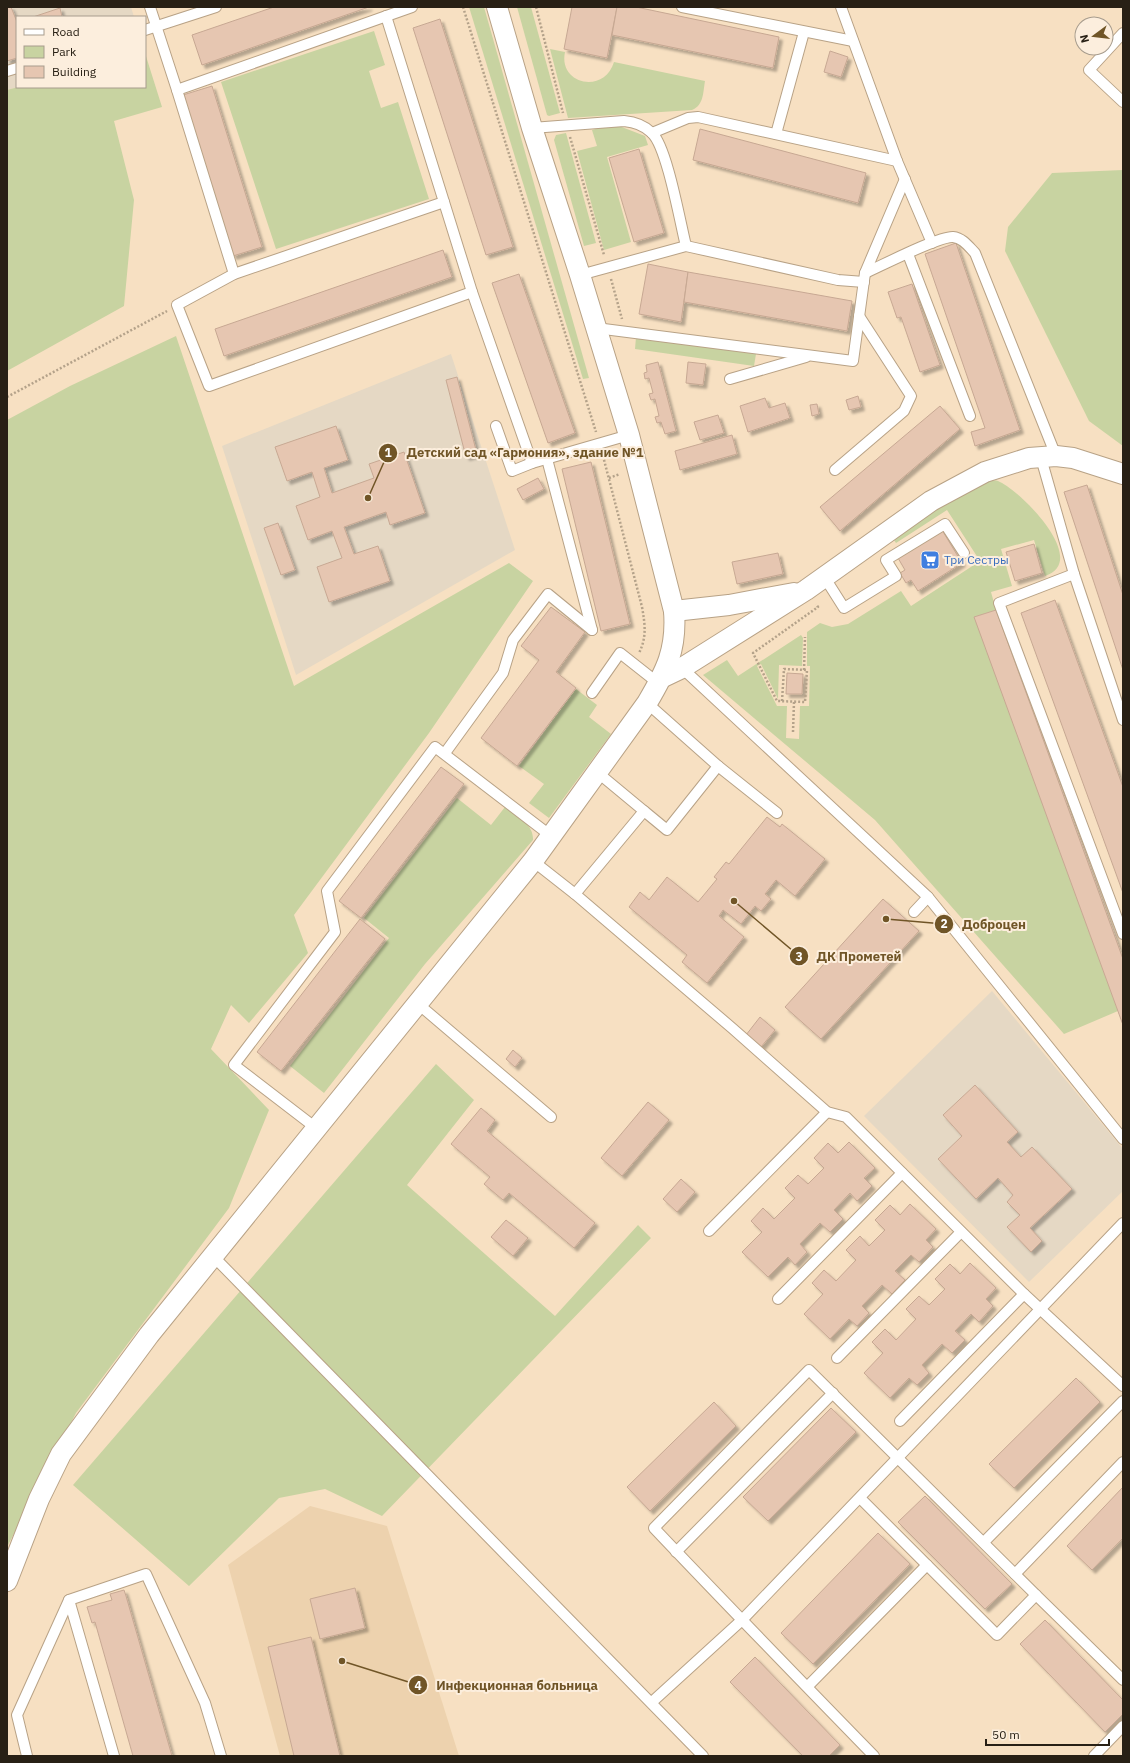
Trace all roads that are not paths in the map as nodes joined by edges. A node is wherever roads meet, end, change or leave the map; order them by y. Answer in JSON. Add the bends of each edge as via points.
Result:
{"nodes":[{"id":1,"x":150,"y":7,"type":"edge"},
{"id":2,"x":216,"y":7,"type":"edge"},
{"id":3,"x":412,"y":7,"type":"edge"},
{"id":4,"x":497,"y":7,"type":"edge"},
{"id":5,"x":682,"y":7,"type":"edge"},
{"id":6,"x":841,"y":7,"type":"edge"},
{"id":7,"x":386,"y":16,"type":"junction"},
{"id":8,"x":157,"y":27,"type":"junction"},
{"id":9,"x":146,"y":30,"type":"edge"},
{"id":10,"x":804,"y":32,"type":"junction"},
{"id":11,"x":1123,"y":33,"type":"edge"},
{"id":12,"x":853,"y":41,"type":"junction"},
{"id":13,"x":177,"y":90,"type":"junction"},
{"id":14,"x":1123,"y":102,"type":"edge"},
{"id":15,"x":532,"y":128,"type":"junction"},
{"id":16,"x":652,"y":133,"type":"junction"},
{"id":17,"x":776,"y":134,"type":"junction"},
{"id":18,"x":897,"y":161,"type":"junction"},
{"id":19,"x":905,"y":179,"type":"junction"},
{"id":20,"x":444,"y":202,"type":"junction"},
{"id":21,"x":932,"y":242,"type":"junction"},
{"id":22,"x":686,"y":246,"type":"junction"},
{"id":23,"x":908,"y":254,"type":"junction"},
{"id":24,"x":234,"y":274,"type":"junction"},
{"id":25,"x":580,"y":275,"type":"junction"},
{"id":26,"x":864,"y":278,"type":"junction"},
{"id":27,"x":472,"y":292,"type":"junction"},
{"id":28,"x":860,"y":316,"type":"junction"},
{"id":29,"x":596,"y":328,"type":"junction"},
{"id":30,"x":810,"y":356,"type":"junction"},
{"id":31,"x":730,"y":380,"type":"dead end"},
{"id":32,"x":970,"y":416,"type":"dead end"},
{"id":33,"x":496,"y":426,"type":"dead end"},
{"id":34,"x":629,"y":435,"type":"junction"},
{"id":35,"x":1048,"y":457,"type":"junction"},
{"id":36,"x":547,"y":459,"type":"junction"},
{"id":37,"x":532,"y":463,"type":"junction"},
{"id":38,"x":835,"y":470,"type":"dead end"},
{"id":39,"x":1123,"y":474,"type":"edge"},
{"id":40,"x":964,"y":553,"type":"dead end"},
{"id":41,"x":1074,"y":574,"type":"junction"},
{"id":42,"x":825,"y":578,"type":"junction"},
{"id":43,"x":806,"y":590,"type":"junction"},
{"id":44,"x":674,"y":611,"type":"junction"},
{"id":45,"x":682,"y":668,"type":"junction"},
{"id":46,"x":660,"y":681,"type":"junction"},
{"id":47,"x":592,"y":693,"type":"dead end"},
{"id":48,"x":647,"y":703,"type":"junction"},
{"id":49,"x":1123,"y":720,"type":"edge"},
{"id":50,"x":445,"y":753,"type":"junction"},
{"id":51,"x":718,"y":766,"type":"junction"},
{"id":52,"x":597,"y":772,"type":"junction"},
{"id":53,"x":644,"y":811,"type":"junction"},
{"id":54,"x":777,"y":813,"type":"dead end"},
{"id":55,"x":551,"y":836,"type":"junction"},
{"id":56,"x":533,"y":861,"type":"junction"},
{"id":57,"x":575,"y":894,"type":"junction"},
{"id":58,"x":928,"y":897,"type":"junction"},
{"id":59,"x":914,"y":912,"type":"dead end"},
{"id":60,"x":1123,"y":934,"type":"edge"},
{"id":61,"x":418,"y":1003,"type":"junction"},
{"id":62,"x":827,"y":1112,"type":"junction"},
{"id":63,"x":551,"y":1117,"type":"dead end"},
{"id":64,"x":316,"y":1128,"type":"junction"},
{"id":65,"x":1123,"y":1139,"type":"edge"},
{"id":66,"x":902,"y":1173,"type":"junction"},
{"id":67,"x":1123,"y":1223,"type":"edge"},
{"id":68,"x":709,"y":1231,"type":"dead end"},
{"id":69,"x":961,"y":1232,"type":"junction"},
{"id":70,"x":213,"y":1256,"type":"junction"},
{"id":71,"x":1024,"y":1294,"type":"junction"},
{"id":72,"x":778,"y":1299,"type":"dead end"},
{"id":73,"x":1041,"y":1309,"type":"junction"},
{"id":74,"x":837,"y":1358,"type":"dead end"},
{"id":75,"x":1123,"y":1386,"type":"edge"},
{"id":76,"x":833,"y":1393,"type":"junction"},
{"id":77,"x":1123,"y":1401,"type":"edge"},
{"id":78,"x":900,"y":1421,"type":"dead end"},
{"id":79,"x":899,"y":1458,"type":"junction"},
{"id":80,"x":1123,"y":1462,"type":"edge"},
{"id":81,"x":860,"y":1498,"type":"junction"},
{"id":82,"x":984,"y":1542,"type":"junction"},
{"id":83,"x":676,"y":1552,"type":"junction"},
{"id":84,"x":927,"y":1565,"type":"junction"},
{"id":85,"x":1014,"y":1574,"type":"junction"},
{"id":86,"x":7,"y":1581,"type":"edge"},
{"id":87,"x":1036,"y":1595,"type":"junction"},
{"id":88,"x":69,"y":1600,"type":"junction"},
{"id":89,"x":742,"y":1620,"type":"junction"},
{"id":90,"x":1123,"y":1680,"type":"edge"},
{"id":91,"x":807,"y":1687,"type":"junction"},
{"id":92,"x":652,"y":1702,"type":"junction"},
{"id":93,"x":12,"y":1714,"type":"edge"},
{"id":94,"x":1123,"y":1726,"type":"edge"},
{"id":95,"x":27,"y":1756,"type":"edge"},
{"id":96,"x":114,"y":1756,"type":"edge"},
{"id":97,"x":221,"y":1756,"type":"edge"},
{"id":98,"x":703,"y":1756,"type":"edge"},
{"id":99,"x":874,"y":1756,"type":"edge"},
{"id":100,"x":1094,"y":1756,"type":"edge"}],
"edges":[{"from":1,"to":8,"type":"lane"},
{"from":2,"to":8,"type":"lane"},
{"from":3,"to":7,"type":"lane"},
{"from":4,"to":15,"type":"street"},
{"from":5,"to":10,"type":"lane"},
{"from":6,"to":12,"type":"lane"},
{"from":7,"to":13,"type":"lane"},
{"from":7,"to":20,"type":"lane"},
{"from":8,"to":9,"type":"lane"},
{"from":8,"to":13,"type":"lane"},
{"from":10,"to":12,"type":"lane"},
{"from":10,"to":17,"type":"lane"},
{"from":11,"to":14,"type":"lane","via":[[1089,70]]},
{"from":12,"to":18,"type":"lane"},
{"from":13,"to":24,"type":"lane"},
{"from":15,"to":16,"type":"lane","via":[[624,121],[644,126]]},
{"from":15,"to":25,"type":"street"},
{"from":16,"to":17,"type":"lane","via":[[688,118],[698,117]]},
{"from":16,"to":22,"type":"lane","via":[[663,150]]},
{"from":17,"to":18,"type":"lane"},
{"from":18,"to":19,"type":"lane"},
{"from":19,"to":21,"type":"lane"},
{"from":19,"to":26,"type":"lane"},
{"from":20,"to":24,"type":"lane"},
{"from":20,"to":27,"type":"lane"},
{"from":21,"to":23,"type":"lane"},
{"from":21,"to":35,"type":"lane","via":[[953,237],[964,241],[975,253]]},
{"from":22,"to":25,"type":"lane"},
{"from":22,"to":26,"type":"lane","via":[[838,280]]},
{"from":23,"to":26,"type":"lane"},
{"from":23,"to":32,"type":"lane"},
{"from":24,"to":27,"type":"lane","via":[[177,305],[209,386]]},
{"from":25,"to":29,"type":"street"},
{"from":26,"to":28,"type":"lane"},
{"from":27,"to":37,"type":"lane"},
{"from":28,"to":30,"type":"lane","via":[[853,361]]},
{"from":28,"to":38,"type":"lane","via":[[911,396],[904,411]]},
{"from":29,"to":30,"type":"lane"},
{"from":29,"to":34,"type":"street"},
{"from":30,"to":31,"type":"lane"},
{"from":33,"to":37,"type":"lane","via":[[512,471]]},
{"from":34,"to":36,"type":"lane"},
{"from":34,"to":44,"type":"street"},
{"from":35,"to":39,"type":"street","via":[[1073,458]]},
{"from":35,"to":41,"type":"lane"},
{"from":35,"to":42,"type":"street","via":[[1029,458],[984,472],[931,501]]},
{"from":36,"to":37,"type":"lane"},
{"from":36,"to":50,"type":"lane","via":[[592,630],[548,594],[513,640],[503,673]]},
{"from":40,"to":42,"type":"lane","via":[[945,524],[886,560],[896,576],[844,608]]},
{"from":41,"to":49,"type":"lane"},
{"from":41,"to":60,"type":"lane","via":[[999,603]]},
{"from":42,"to":43,"type":"street"},
{"from":43,"to":44,"type":"street","via":[[729,605]]},
{"from":43,"to":45,"type":"street"},
{"from":44,"to":46,"type":"street","via":[[673,648]]},
{"from":45,"to":46,"type":"street"},
{"from":45,"to":58,"type":"lane"},
{"from":46,"to":47,"type":"lane","via":[[620,654]]},
{"from":46,"to":48,"type":"street"},
{"from":48,"to":51,"type":"lane"},
{"from":48,"to":52,"type":"street"},
{"from":50,"to":55,"type":"lane"},
{"from":50,"to":64,"type":"lane","via":[[435,747],[327,891],[335,932],[234,1065]]},
{"from":51,"to":53,"type":"lane","via":[[667,830]]},
{"from":51,"to":54,"type":"lane"},
{"from":52,"to":53,"type":"lane"},
{"from":52,"to":55,"type":"street"},
{"from":53,"to":57,"type":"lane"},
{"from":55,"to":56,"type":"street"},
{"from":56,"to":57,"type":"lane"},
{"from":56,"to":61,"type":"street"},
{"from":57,"to":62,"type":"lane"},
{"from":58,"to":59,"type":"lane"},
{"from":58,"to":65,"type":"lane"},
{"from":61,"to":63,"type":"lane"},
{"from":61,"to":64,"type":"street"},
{"from":62,"to":66,"type":"lane","via":[[846,1117]]},
{"from":62,"to":68,"type":"lane"},
{"from":64,"to":70,"type":"street"},
{"from":66,"to":69,"type":"lane"},
{"from":66,"to":72,"type":"lane"},
{"from":67,"to":73,"type":"lane"},
{"from":69,"to":71,"type":"lane"},
{"from":69,"to":74,"type":"lane"},
{"from":70,"to":86,"type":"street","via":[[149,1335],[61,1454],[39,1499]]},
{"from":70,"to":92,"type":"lane"},
{"from":71,"to":73,"type":"lane"},
{"from":71,"to":78,"type":"lane"},
{"from":73,"to":75,"type":"lane"},
{"from":73,"to":79,"type":"lane"},
{"from":76,"to":79,"type":"lane"},
{"from":76,"to":83,"type":"lane"},
{"from":76,"to":83,"type":"lane","via":[[809,1370],[654,1528]]},
{"from":77,"to":82,"type":"lane"},
{"from":79,"to":81,"type":"lane"},
{"from":79,"to":82,"type":"lane"},
{"from":80,"to":85,"type":"lane"},
{"from":81,"to":84,"type":"lane"},
{"from":81,"to":89,"type":"lane"},
{"from":82,"to":85,"type":"lane"},
{"from":83,"to":89,"type":"lane"},
{"from":84,"to":87,"type":"lane","via":[[997,1635]]},
{"from":84,"to":91,"type":"lane"},
{"from":85,"to":87,"type":"lane"},
{"from":87,"to":90,"type":"lane"},
{"from":88,"to":93,"type":"lane"},
{"from":88,"to":96,"type":"lane"},
{"from":88,"to":97,"type":"lane","via":[[146,1574],[205,1703]]},
{"from":89,"to":91,"type":"lane"},
{"from":89,"to":92,"type":"lane"},
{"from":91,"to":99,"type":"lane"},
{"from":92,"to":98,"type":"lane"},
{"from":93,"to":95,"type":"lane"},
{"from":94,"to":100,"type":"lane"}]}
